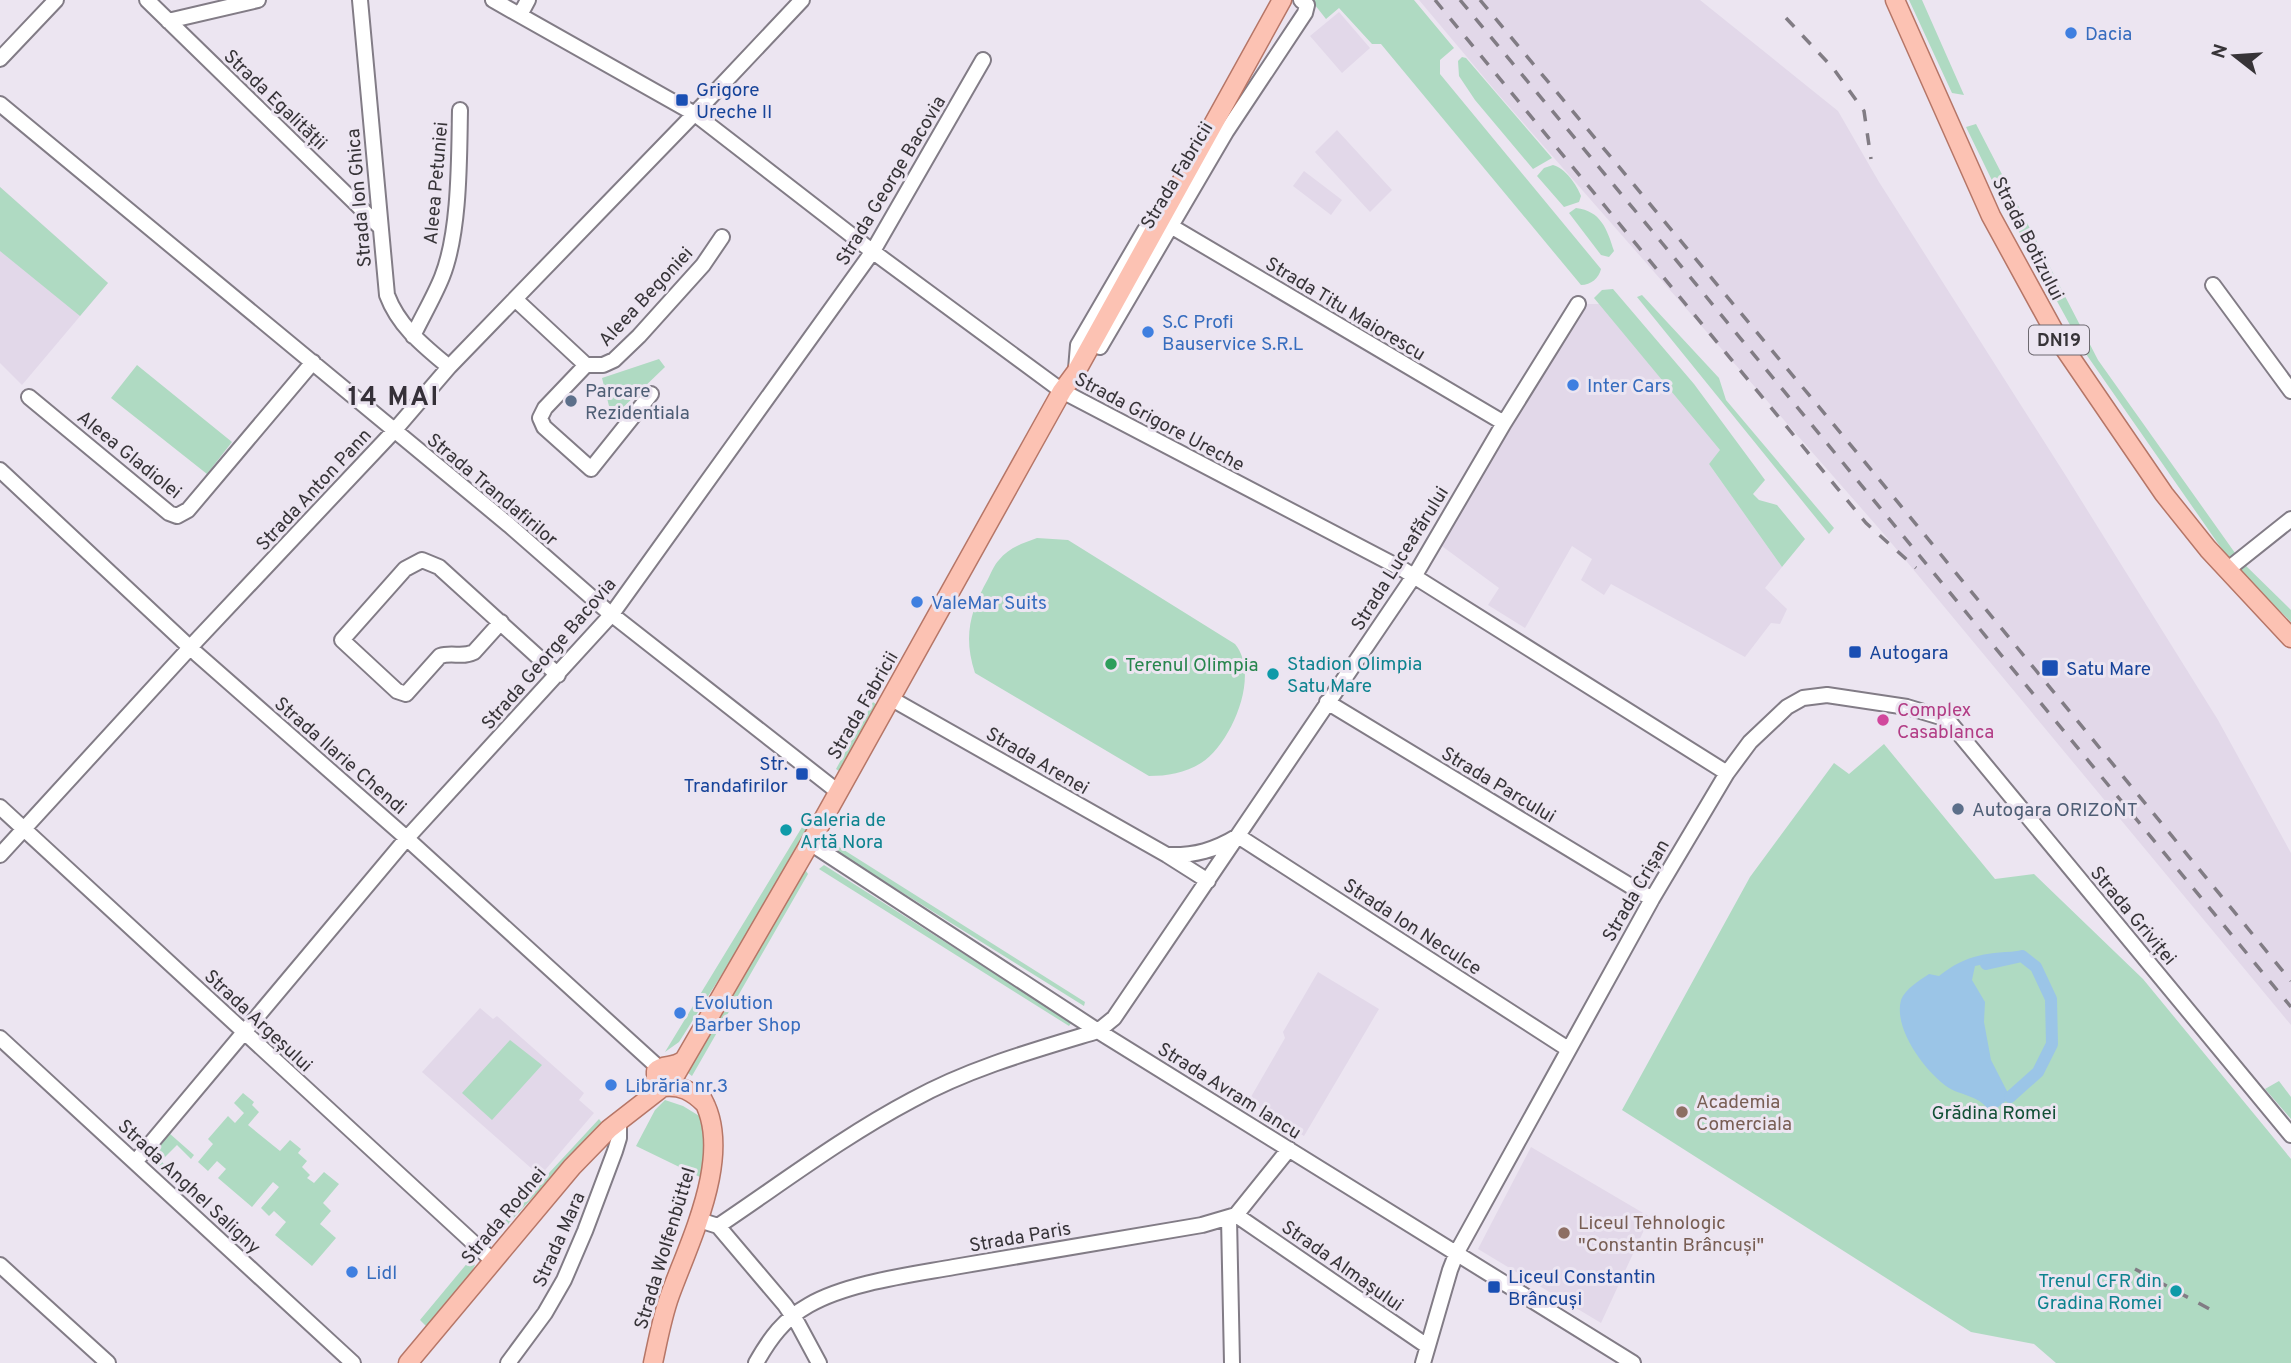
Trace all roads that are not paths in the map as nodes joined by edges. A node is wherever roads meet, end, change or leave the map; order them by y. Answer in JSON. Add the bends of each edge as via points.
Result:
{"nodes":[{"id":1,"x":56,"y":0,"type":"edge"},
{"id":2,"x":147,"y":0,"type":"edge"},
{"id":3,"x":258,"y":0,"type":"edge"},
{"id":4,"x":360,"y":0,"type":"edge"},
{"id":5,"x":493,"y":0,"type":"edge"},
{"id":6,"x":528,"y":0,"type":"edge"},
{"id":7,"x":802,"y":0,"type":"edge"},
{"id":8,"x":1276,"y":0,"type":"edge"},
{"id":9,"x":1282,"y":0,"type":"edge"},
{"id":10,"x":1301,"y":0,"type":"edge"},
{"id":11,"x":1895,"y":0,"type":"edge"},
{"id":12,"x":520,"y":15,"type":"junction"},
{"id":13,"x":168,"y":21,"type":"junction"},
{"id":14,"x":0,"y":59,"type":"edge"},
{"id":15,"x":983,"y":60,"type":"dead end"},
{"id":16,"x":0,"y":104,"type":"edge"},
{"id":17,"x":460,"y":110,"type":"dead end"},
{"id":18,"x":695,"y":114,"type":"junction"},
{"id":19,"x":1169,"y":225,"type":"junction"},
{"id":20,"x":379,"y":226,"type":"junction"},
{"id":21,"x":722,"y":237,"type":"dead end"},
{"id":22,"x":873,"y":251,"type":"junction"},
{"id":23,"x":2213,"y":285,"type":"dead end"},
{"id":24,"x":514,"y":299,"type":"junction"},
{"id":25,"x":1578,"y":304,"type":"dead end"},
{"id":26,"x":413,"y":336,"type":"junction"},
{"id":27,"x":313,"y":362,"type":"junction"},
{"id":28,"x":586,"y":365,"type":"junction"},
{"id":29,"x":449,"y":367,"type":"junction"},
{"id":30,"x":1076,"y":372,"type":"junction"},
{"id":31,"x":1062,"y":391,"type":"junction"},
{"id":32,"x":2291,"y":391,"type":"edge"},
{"id":33,"x":651,"y":394,"type":"dead end"},
{"id":34,"x":29,"y":397,"type":"dead end"},
{"id":35,"x":1504,"y":423,"type":"junction"},
{"id":36,"x":394,"y":431,"type":"junction"},
{"id":37,"x":0,"y":470,"type":"edge"},
{"id":38,"x":2291,"y":519,"type":"edge"},
{"id":39,"x":2227,"y":570,"type":"junction"},
{"id":40,"x":1413,"y":577,"type":"junction"},
{"id":41,"x":612,"y":614,"type":"junction"},
{"id":42,"x":500,"y":622,"type":"junction"},
{"id":43,"x":2291,"y":638,"type":"edge"},
{"id":44,"x":190,"y":648,"type":"junction"},
{"id":45,"x":558,"y":675,"type":"junction"},
{"id":46,"x":890,"y":698,"type":"junction"},
{"id":47,"x":1327,"y":702,"type":"junction"},
{"id":48,"x":1947,"y":719,"type":"joint"},
{"id":49,"x":1727,"y":773,"type":"junction"},
{"id":50,"x":837,"y":791,"type":"junction"},
{"id":51,"x":0,"y":807,"type":"edge"},
{"id":52,"x":25,"y":829,"type":"junction"},
{"id":53,"x":1238,"y":836,"type":"junction"},
{"id":54,"x":407,"y":838,"type":"junction"},
{"id":55,"x":810,"y":843,"type":"junction"},
{"id":56,"x":1167,"y":855,"type":"junction"},
{"id":57,"x":0,"y":856,"type":"edge"},
{"id":58,"x":1208,"y":881,"type":"junction"},
{"id":59,"x":1652,"y":899,"type":"junction"},
{"id":60,"x":1098,"y":1031,"type":"junction"},
{"id":61,"x":243,"y":1032,"type":"junction"},
{"id":62,"x":0,"y":1038,"type":"edge"},
{"id":63,"x":1568,"y":1049,"type":"junction"},
{"id":64,"x":669,"y":1075,"type":"junction"},
{"id":65,"x":620,"y":1120,"type":"junction"},
{"id":66,"x":2291,"y":1135,"type":"edge"},
{"id":67,"x":1289,"y":1149,"type":"junction"},
{"id":68,"x":136,"y":1161,"type":"junction"},
{"id":69,"x":1233,"y":1216,"type":"junction"},
{"id":70,"x":699,"y":1220,"type":"junction"},
{"id":71,"x":718,"y":1226,"type":"junction"},
{"id":72,"x":1457,"y":1252,"type":"junction"},
{"id":73,"x":492,"y":1260,"type":"junction"},
{"id":74,"x":0,"y":1265,"type":"edge"},
{"id":75,"x":793,"y":1316,"type":"junction"},
{"id":76,"x":1427,"y":1346,"type":"junction"},
{"id":77,"x":108,"y":1363,"type":"edge"},
{"id":78,"x":353,"y":1363,"type":"edge"},
{"id":79,"x":408,"y":1363,"type":"edge"},
{"id":80,"x":508,"y":1363,"type":"edge"},
{"id":81,"x":653,"y":1363,"type":"edge"},
{"id":82,"x":756,"y":1363,"type":"edge"},
{"id":83,"x":818,"y":1363,"type":"edge"},
{"id":84,"x":1231,"y":1363,"type":"edge"},
{"id":85,"x":1423,"y":1363,"type":"edge"},
{"id":86,"x":1633,"y":1363,"type":"edge"}],
"edges":[{"from":1,"to":14,"type":"street"},
{"from":2,"to":13,"type":"street","name":"Strada Egalității"},
{"from":3,"to":13,"type":"street"},
{"from":4,"to":20,"type":"street","name":"Strada Ion Ghica"},
{"from":5,"to":12,"type":"street","name":"Strada Grigore Ureche"},
{"from":6,"to":12,"type":"street"},
{"from":7,"to":18,"type":"street","name":"Strada Anton Pann"},
{"from":8,"to":30,"type":"street","name":"Strada Fabricii","via":[[1078,345]]},
{"from":9,"to":30,"type":"main road","name":"Strada Fabricii"},
{"from":10,"to":19,"type":"street","name":"Strada Fabricii","via":[[1307,5],[1306,13]]},
{"from":11,"to":39,"type":"main road","name":"Strada Botizului","number":"DN19","via":[[1991,216],[2060,342],[2164,494]]},
{"from":12,"to":18,"type":"street","name":"Strada Grigore Ureche"},
{"from":13,"to":20,"type":"street","name":"Strada Egalității"},
{"from":15,"to":22,"type":"street","name":"Strada George Bacovia"},
{"from":16,"to":27,"type":"street","name":"Strada Trandafirilor"},
{"from":17,"to":26,"type":"street","name":"Aleea Petuniei","via":[[450,247],[442,276]]},
{"from":18,"to":22,"type":"street","name":"Strada Grigore Ureche"},
{"from":18,"to":24,"type":"street","name":"Strada Anton Pann"},
{"from":19,"to":30,"type":"street","name":"Strada Fabricii","via":[[1095,355]]},
{"from":19,"to":35,"type":"street","name":"Strada Titu Maiorescu"},
{"from":20,"to":26,"type":"street","name":"Strada Ion Ghica","via":[[387,295],[394,314]]},
{"from":21,"to":28,"type":"street","name":"Aleea Begoniei","via":[[703,265],[622,352],[603,365]]},
{"from":22,"to":31,"type":"street","name":"Strada Grigore Ureche"},
{"from":22,"to":41,"type":"street","name":"Strada George Bacovia"},
{"from":23,"to":32,"type":"street"},
{"from":24,"to":28,"type":"street","name":"Aleea Begoniei"},
{"from":24,"to":29,"type":"street","name":"Strada Anton Pann"},
{"from":25,"to":35,"type":"street","name":"Strada Luceafărului"},
{"from":26,"to":29,"type":"street","name":"Strada Ion Ghica"},
{"from":27,"to":34,"type":"street","name":"Aleea Gladiolei","via":[[188,510],[177,516]]},
{"from":27,"to":36,"type":"street","name":"Strada Trandafirilor"},
{"from":28,"to":33,"type":"street","name":"Aleea Begoniei","via":[[540,418],[544,427],[591,469]]},
{"from":29,"to":36,"type":"street","name":"Strada Anton Pann"},
{"from":30,"to":31,"type":"main road","name":"Strada Fabricii"},
{"from":31,"to":40,"type":"street","name":"Strada Grigore Ureche"},
{"from":31,"to":46,"type":"main road","name":"Strada Fabricii"},
{"from":35,"to":40,"type":"street","name":"Strada Luceafărului"},
{"from":36,"to":41,"type":"street","name":"Strada Trandafirilor"},
{"from":36,"to":44,"type":"street","name":"Strada Anton Pann"},
{"from":37,"to":44,"type":"street","name":"Strada Ilarie Chendi"},
{"from":38,"to":39,"type":"street"},
{"from":39,"to":43,"type":"main road","name":"Strada Botizului","number":"DN19"},
{"from":40,"to":47,"type":"street","name":"Strada Luceafărului"},
{"from":40,"to":49,"type":"street","name":"Strada Grigore Ureche"},
{"from":41,"to":45,"type":"street","name":"Strada George Bacovia"},
{"from":41,"to":50,"type":"street","name":"Strada Trandafirilor"},
{"from":42,"to":42,"type":"street","via":[[439,567],[422,560],[405,569],[342,640],[397,691],[406,694],[440,656],[474,652]]},
{"from":42,"to":45,"type":"street"},
{"from":44,"to":52,"type":"street","name":"Strada Anton Pann"},
{"from":44,"to":54,"type":"street","name":"Strada Ilarie Chendi"},
{"from":45,"to":54,"type":"street","name":"Strada George Bacovia"},
{"from":46,"to":50,"type":"main road","name":"Strada Fabricii"},
{"from":46,"to":56,"type":"street","name":"Strada Arenei"},
{"from":47,"to":53,"type":"street","name":"Strada Luceafărului"},
{"from":47,"to":59,"type":"street","name":"Strada Parcului"},
{"from":48,"to":49,"type":"street","name":"Strada Crișan","via":[[1868,700],[1827,695],[1802,698],[1770,720]]},
{"from":48,"to":66,"type":"street","name":"Strada Griviței"},
{"from":49,"to":59,"type":"street","name":"Strada Crișan"},
{"from":50,"to":55,"type":"main road","name":"Strada Fabricii"},
{"from":51,"to":52,"type":"street","name":"Strada Argeșului"},
{"from":52,"to":57,"type":"street","name":"Strada Anton Pann"},
{"from":52,"to":61,"type":"street","name":"Strada Argeșului"},
{"from":53,"to":56,"type":"street","via":[[1205,852]]},
{"from":53,"to":58,"type":"street","name":"Strada Luceafărului"},
{"from":53,"to":63,"type":"street","name":"Strada Ion Neculce"},
{"from":54,"to":61,"type":"street","name":"Strada George Bacovia"},
{"from":54,"to":64,"type":"street","name":"Strada Ilarie Chendi"},
{"from":55,"to":60,"type":"street","name":"Strada Avram Iancu"},
{"from":55,"to":64,"type":"main road","name":"Strada Fabricii"},
{"from":56,"to":58,"type":"street","name":"Strada Arenei"},
{"from":58,"to":60,"type":"street","name":"Strada Luceafărului","via":[[1114,1018]]},
{"from":59,"to":63,"type":"street","name":"Strada Crișan"},
{"from":60,"to":67,"type":"street","name":"Strada Avram Iancu"},
{"from":60,"to":71,"type":"street","via":[[958,1077],[912,1099],[846,1138]]},
{"from":61,"to":68,"type":"street","name":"Strada George Bacovia"},
{"from":61,"to":73,"type":"street","name":"Strada Argeșului"},
{"from":62,"to":68,"type":"street","name":"Strada Anghel Saligny"},
{"from":63,"to":72,"type":"street","name":"Strada Crișan"},
{"from":64,"to":65,"type":"main road","name":"Strada Rodnei"},
{"from":64,"to":70,"type":"main road","name":"Strada Wolfenbüttel","via":[[705,1104],[712,1120],[714,1141]]},
{"from":65,"to":73,"type":"main road","name":"Strada Rodnei","via":[[572,1167]]},
{"from":65,"to":80,"type":"street","name":"Strada Mara","via":[[615,1152],[575,1256],[545,1313]]},
{"from":67,"to":69,"type":"street"},
{"from":67,"to":72,"type":"street","name":"Strada Avram Iancu"},
{"from":68,"to":78,"type":"street","name":"Strada Anghel Saligny"},
{"from":69,"to":75,"type":"street","name":"Strada Paris","via":[[1202,1226],[890,1279],[838,1293]]},
{"from":69,"to":76,"type":"street","name":"Strada Almașului"},
{"from":69,"to":84,"type":"street"},
{"from":70,"to":71,"type":"street"},
{"from":70,"to":81,"type":"main road","name":"Strada Wolfenbüttel","via":[[669,1299]]},
{"from":71,"to":75,"type":"street"},
{"from":72,"to":76,"type":"street","name":"Strada Crișan"},
{"from":72,"to":86,"type":"street","name":"Strada Avram Iancu"},
{"from":73,"to":79,"type":"main road","name":"Strada Rodnei"},
{"from":74,"to":77,"type":"street"},
{"from":75,"to":82,"type":"street","name":"Strada Paris","via":[[780,1326]]},
{"from":75,"to":83,"type":"street"},
{"from":76,"to":85,"type":"street","name":"Strada Crișan"}]}
